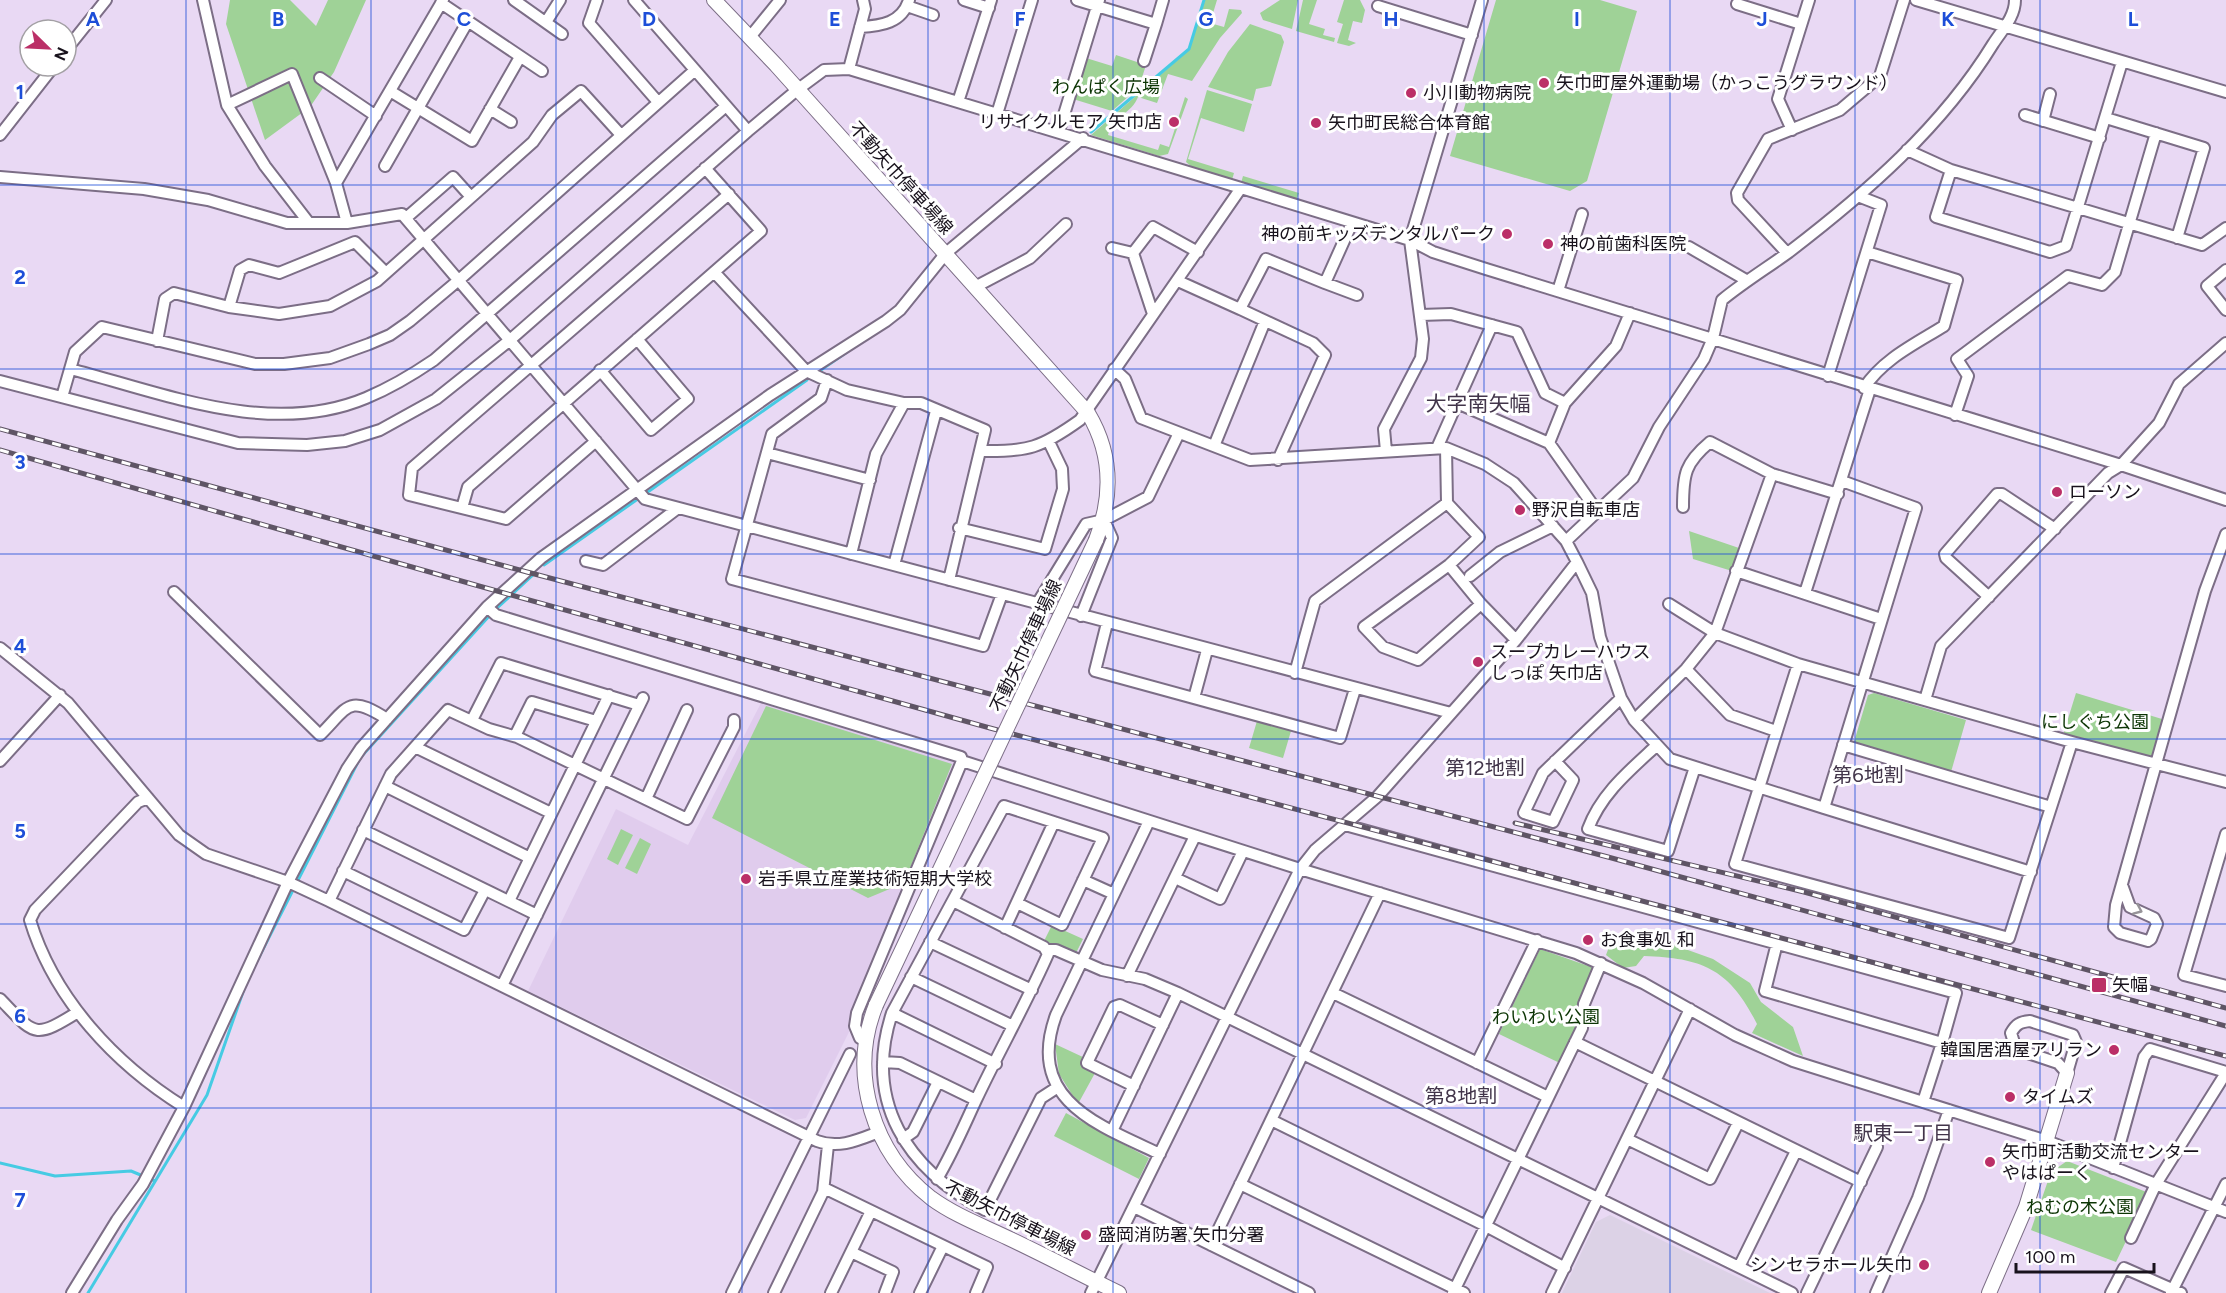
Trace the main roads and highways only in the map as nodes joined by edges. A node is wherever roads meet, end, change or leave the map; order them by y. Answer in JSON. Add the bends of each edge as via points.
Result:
{"nodes":[{"id":1,"x":714,"y":0,"type":"edge"},
{"id":2,"x":2067,"y":1073,"type":"road end"},
{"id":3,"x":1094,"y":1287,"type":"edge"},
{"id":4,"x":1119,"y":1293,"type":"edge"},
{"id":5,"x":1989,"y":1293,"type":"edge"}],
"edges":[{"from":1,"to":3,"type":"main road","name":"不動矢巾停車場線","bridge":true,"via":[[1088,413],[1106,452],[1104,520],[1096,540],[876,1005],[866,1041],[866,1089],[879,1132],[904,1172],[941,1204]]},
{"from":2,"to":5,"type":"main road","via":[[2026,1207]]},
{"from":3,"to":4,"type":"main road","name":"不動矢巾停車場線"}]}
